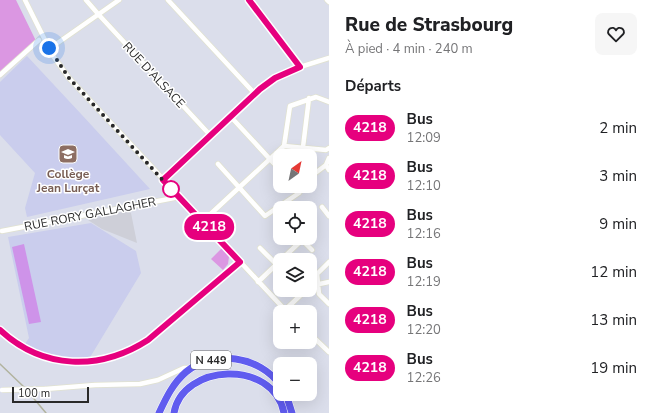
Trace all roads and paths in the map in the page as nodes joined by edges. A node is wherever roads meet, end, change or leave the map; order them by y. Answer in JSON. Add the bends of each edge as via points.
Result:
{"nodes":[{"id":1,"x":25,"y":0,"type":"edge"},
{"id":2,"x":86,"y":0,"type":"edge"},
{"id":3,"x":119,"y":0,"type":"edge"},
{"id":4,"x":168,"y":0,"type":"edge"},
{"id":5,"x":249,"y":0,"type":"edge"},
{"id":6,"x":98,"y":16,"type":"junction"},
{"id":7,"x":40,"y":40,"type":"dead end"},
{"id":8,"x":49,"y":48,"type":"junction"},
{"id":9,"x":329,"y":58,"type":"edge"},
{"id":10,"x":300,"y":67,"type":"junction"},
{"id":11,"x":0,"y":75,"type":"edge"},
{"id":12,"x":255,"y":94,"type":"junction"},
{"id":13,"x":309,"y":98,"type":"junction"},
{"id":14,"x":329,"y":102,"type":"edge"},
{"id":15,"x":231,"y":117,"type":"junction"},
{"id":16,"x":210,"y":135,"type":"junction"},
{"id":17,"x":284,"y":146,"type":"junction"},
{"id":18,"x":303,"y":147,"type":"junction"},
{"id":19,"x":328,"y":151,"type":"edge"},
{"id":20,"x":329,"y":158,"type":"edge"},
{"id":21,"x":270,"y":159,"type":"junction"},
{"id":22,"x":273,"y":162,"type":"edge"},
{"id":23,"x":218,"y":164,"type":"dead end"},
{"id":24,"x":327,"y":167,"type":"edge"},
{"id":25,"x":317,"y":173,"type":"edge"},
{"id":26,"x":163,"y":180,"type":"junction"},
{"id":27,"x":239,"y":187,"type":"junction"},
{"id":28,"x":299,"y":193,"type":"edge"},
{"id":29,"x":178,"y":195,"type":"junction"},
{"id":30,"x":322,"y":207,"type":"dead end"},
{"id":31,"x":329,"y":216,"type":"edge"},
{"id":32,"x":203,"y":221,"type":"junction"},
{"id":33,"x":2,"y":231,"type":"dead end"},
{"id":34,"x":295,"y":245,"type":"edge"},
{"id":35,"x":307,"y":245,"type":"edge"},
{"id":36,"x":260,"y":248,"type":"dead end"},
{"id":37,"x":312,"y":250,"type":"dead end"},
{"id":38,"x":288,"y":253,"type":"edge"},
{"id":39,"x":273,"y":258,"type":"edge"},
{"id":40,"x":329,"y":262,"type":"edge"},
{"id":41,"x":273,"y":268,"type":"edge"},
{"id":42,"x":258,"y":282,"type":"junction"},
{"id":43,"x":329,"y":282,"type":"edge"},
{"id":44,"x":318,"y":284,"type":"junction"},
{"id":45,"x":299,"y":297,"type":"edge"},
{"id":46,"x":329,"y":304,"type":"edge"},
{"id":47,"x":280,"y":305,"type":"edge"},
{"id":48,"x":292,"y":305,"type":"edge"},
{"id":49,"x":317,"y":341,"type":"edge"},
{"id":50,"x":329,"y":352,"type":"edge"},
{"id":51,"x":192,"y":368,"type":"junction"},
{"id":52,"x":273,"y":376,"type":"edge"},
{"id":53,"x":1,"y":390,"type":"edge"},
{"id":54,"x":288,"y":401,"type":"edge"},
{"id":55,"x":159,"y":413,"type":"edge"},
{"id":56,"x":174,"y":413,"type":"edge"},
{"id":57,"x":284,"y":413,"type":"edge"},
{"id":58,"x":292,"y":413,"type":"edge"}],
"edges":[{"from":1,"to":8,"type":"street"},
{"from":2,"to":6,"type":"street","name":"RUE D'ALSACE"},
{"from":3,"to":6,"type":"street"},
{"from":4,"to":12,"type":"street"},
{"from":5,"to":10,"type":"street"},
{"from":6,"to":8,"type":"street"},
{"from":6,"to":16,"type":"street","name":"RUE D'ALSACE"},
{"from":7,"to":11,"type":"street"},
{"from":8,"to":26,"type":"street","via":[[69,78]]},
{"from":9,"to":10,"type":"street"},
{"from":10,"to":12,"type":"street","via":[[275,78]]},
{"from":12,"to":15,"type":"street"},
{"from":13,"to":14,"type":"street","via":[[318,97]]},
{"from":13,"to":17,"type":"street","via":[[290,106]]},
{"from":13,"to":18,"type":"street"},
{"from":15,"to":16,"type":"street"},
{"from":15,"to":21,"type":"street"},
{"from":16,"to":26,"type":"street"},
{"from":17,"to":18,"type":"street"},
{"from":17,"to":21,"type":"street"},
{"from":18,"to":19,"type":"street"},
{"from":20,"to":24,"type":"street"},
{"from":21,"to":22,"type":"street"},
{"from":21,"to":27,"type":"street"},
{"from":23,"to":27,"type":"street"},
{"from":24,"to":25,"type":"street"},
{"from":26,"to":29,"type":"street"},
{"from":27,"to":28,"type":"street","via":[[265,216]]},
{"from":27,"to":32,"type":"street"},
{"from":29,"to":32,"type":"street"},
{"from":29,"to":33,"type":"street","name":"RUE RORY GALLAGHER","via":[[131,207]]},
{"from":30,"to":31,"type":"street"},
{"from":32,"to":42,"type":"street"},
{"from":34,"to":38,"type":"street"},
{"from":35,"to":37,"type":"street"},
{"from":36,"to":39,"type":"street"},
{"from":40,"to":44,"type":"street","via":[[316,274]]},
{"from":41,"to":42,"type":"street"},
{"from":42,"to":47,"type":"street"},
{"from":43,"to":44,"type":"street"},
{"from":44,"to":46,"type":"street","via":[[318,294]]},
{"from":45,"to":48,"type":"street"},
{"from":49,"to":50,"type":"street"},
{"from":51,"to":52,"type":"main road","number":"N 449","via":[[213,360],[234,358],[260,367]]},
{"from":51,"to":53,"type":"street","bridge":true,"via":[[184,368],[158,380],[140,384]]},
{"from":51,"to":55,"type":"main road","number":"N 449","via":[[170,390]]},
{"from":54,"to":58,"type":"main road"},
{"from":56,"to":57,"type":"main road","via":[[186,391],[200,382],[227,373],[248,376],[263,383],[275,394]]}]}
